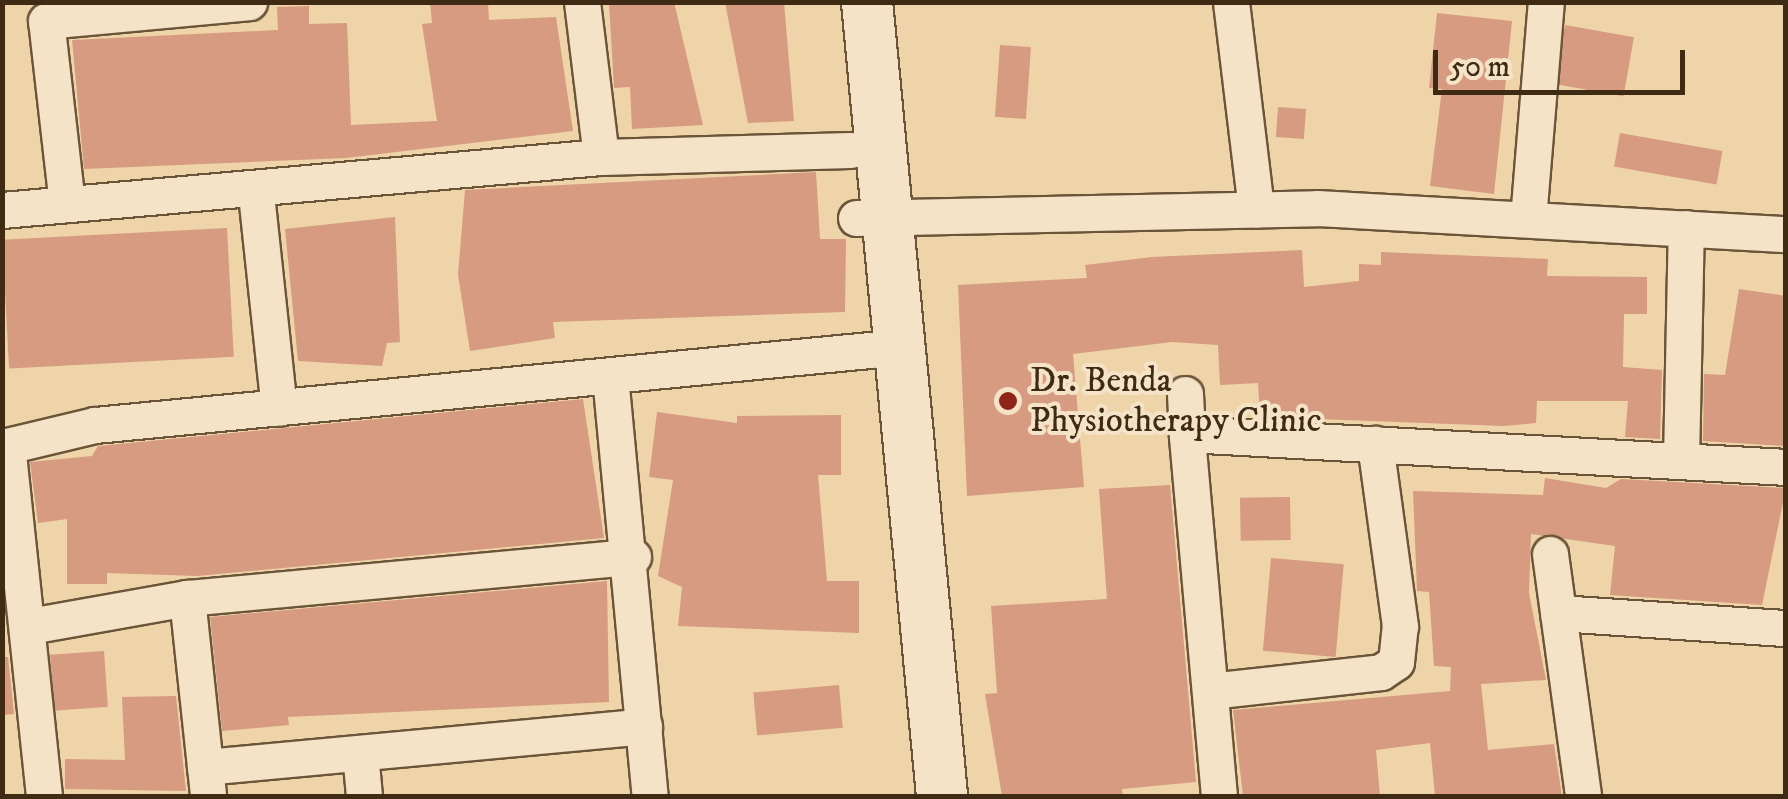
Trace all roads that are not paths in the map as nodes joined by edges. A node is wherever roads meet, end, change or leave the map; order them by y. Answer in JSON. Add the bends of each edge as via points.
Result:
{"nodes":[{"id":1,"x":582,"y":2,"type":"edge"},
{"id":2,"x":834,"y":2,"type":"edge"},
{"id":3,"x":867,"y":2,"type":"edge"},
{"id":4,"x":1231,"y":2,"type":"edge"},
{"id":5,"x":1546,"y":2,"type":"edge"},
{"id":6,"x":237,"y":3,"type":"edge"},
{"id":7,"x":45,"y":12,"type":"edge"},
{"id":8,"x":850,"y":150,"type":"junction"},
{"id":9,"x":601,"y":158,"type":"junction"},
{"id":10,"x":256,"y":194,"type":"junction"},
{"id":11,"x":67,"y":204,"type":"junction"},
{"id":12,"x":1256,"y":209,"type":"junction"},
{"id":13,"x":2,"y":210,"type":"edge"},
{"id":14,"x":872,"y":217,"type":"junction"},
{"id":15,"x":1528,"y":220,"type":"junction"},
{"id":16,"x":1686,"y":228,"type":"junction"},
{"id":17,"x":1786,"y":234,"type":"edge"},
{"id":18,"x":870,"y":350,"type":"junction"},
{"id":19,"x":610,"y":376,"type":"junction"},
{"id":20,"x":1185,"y":394,"type":"dead end"},
{"id":21,"x":280,"y":408,"type":"junction"},
{"id":22,"x":1187,"y":434,"type":"junction"},
{"id":23,"x":1375,"y":444,"type":"junction"},
{"id":24,"x":4,"y":447,"type":"edge"},
{"id":25,"x":1681,"y":460,"type":"junction"},
{"id":26,"x":1786,"y":466,"type":"edge"},
{"id":27,"x":1550,"y":554,"type":"dead end"},
{"id":28,"x":633,"y":557,"type":"junction"},
{"id":29,"x":187,"y":598,"type":"junction"},
{"id":30,"x":1558,"y":613,"type":"junction"},
{"id":31,"x":30,"y":626,"type":"junction"},
{"id":32,"x":1786,"y":628,"type":"edge"},
{"id":33,"x":1210,"y":690,"type":"junction"},
{"id":34,"x":644,"y":726,"type":"junction"},
{"id":35,"x":360,"y":752,"type":"junction"},
{"id":36,"x":207,"y":782,"type":"edge"},
{"id":37,"x":44,"y":796,"type":"edge"},
{"id":38,"x":364,"y":796,"type":"edge"},
{"id":39,"x":650,"y":796,"type":"edge"},
{"id":40,"x":908,"y":796,"type":"edge"},
{"id":41,"x":942,"y":796,"type":"edge"},
{"id":42,"x":1220,"y":796,"type":"edge"},
{"id":43,"x":1583,"y":796,"type":"edge"}],
"edges":[{"from":1,"to":9,"type":"street"},
{"from":2,"to":8,"type":"street"},
{"from":3,"to":14,"type":"street"},
{"from":4,"to":12,"type":"street"},
{"from":5,"to":15,"type":"street"},
{"from":6,"to":7,"type":"street"},
{"from":7,"to":11,"type":"street"},
{"from":8,"to":9,"type":"street"},
{"from":8,"to":14,"type":"street"},
{"from":9,"to":10,"type":"street"},
{"from":10,"to":11,"type":"street"},
{"from":10,"to":21,"type":"street"},
{"from":11,"to":13,"type":"street"},
{"from":12,"to":14,"type":"street"},
{"from":12,"to":15,"type":"street"},
{"from":14,"to":18,"type":"street"},
{"from":14,"to":41,"type":"street"},
{"from":15,"to":16,"type":"street"},
{"from":16,"to":17,"type":"street"},
{"from":16,"to":25,"type":"street"},
{"from":18,"to":19,"type":"street"},
{"from":18,"to":40,"type":"street"},
{"from":19,"to":21,"type":"street"},
{"from":19,"to":28,"type":"street"},
{"from":20,"to":22,"type":"street"},
{"from":21,"to":24,"type":"street","via":[[96,424]]},
{"from":22,"to":23,"type":"street"},
{"from":22,"to":33,"type":"street"},
{"from":23,"to":25,"type":"street"},
{"from":23,"to":33,"type":"street","via":[[1400,626],[1396,662],[1381,672]]},
{"from":24,"to":31,"type":"street"},
{"from":25,"to":26,"type":"street"},
{"from":27,"to":30,"type":"street"},
{"from":28,"to":29,"type":"street"},
{"from":28,"to":34,"type":"street"},
{"from":29,"to":31,"type":"street"},
{"from":29,"to":36,"type":"street"},
{"from":30,"to":32,"type":"street"},
{"from":30,"to":43,"type":"street"},
{"from":31,"to":37,"type":"street"},
{"from":33,"to":42,"type":"street"},
{"from":34,"to":35,"type":"street"},
{"from":34,"to":39,"type":"street"},
{"from":35,"to":36,"type":"street"},
{"from":35,"to":38,"type":"street"}]}
